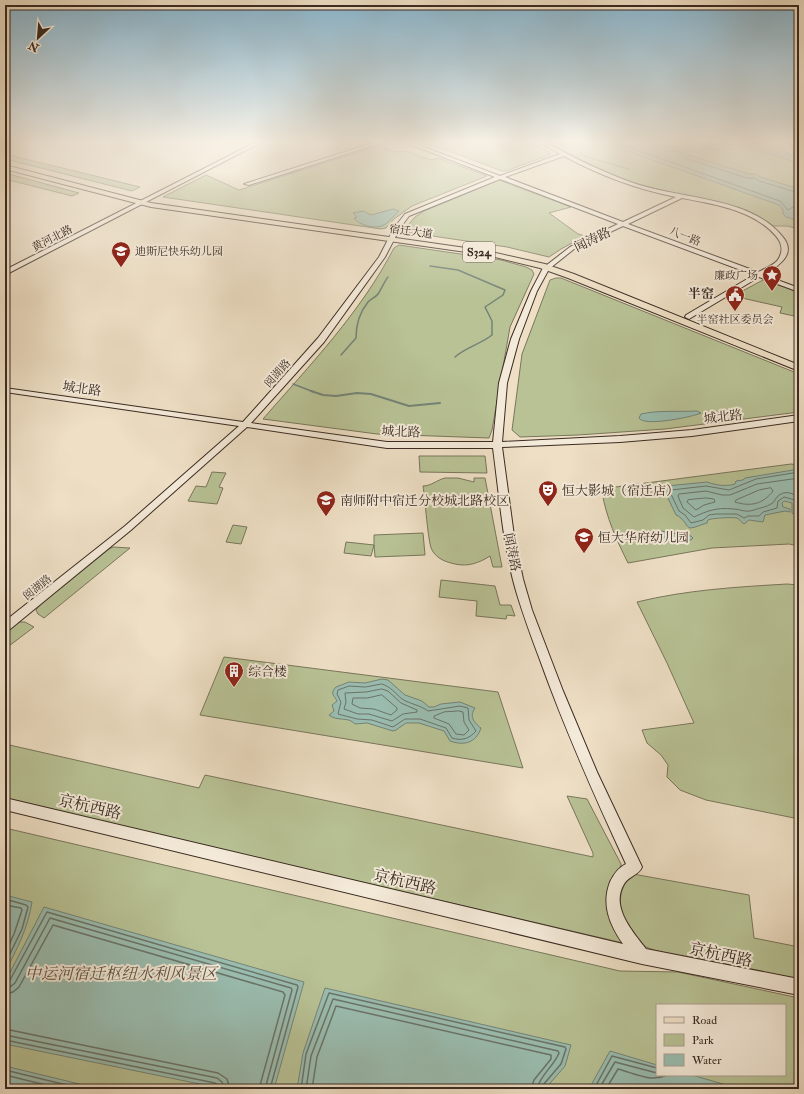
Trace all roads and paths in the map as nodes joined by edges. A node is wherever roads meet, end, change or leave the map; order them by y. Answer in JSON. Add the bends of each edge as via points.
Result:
{"nodes":[{"id":1,"x":105,"y":193,"type":"edge"},
{"id":2,"x":129,"y":193,"type":"edge"},
{"id":3,"x":158,"y":193,"type":"edge"},
{"id":4,"x":159,"y":193,"type":"edge"},
{"id":5,"x":461,"y":193,"type":"edge"},
{"id":6,"x":545,"y":193,"type":"edge"},
{"id":7,"x":666,"y":193,"type":"edge"},
{"id":8,"x":680,"y":197,"type":"junction"},
{"id":9,"x":149,"y":198,"type":"junction"},
{"id":10,"x":140,"y":202,"type":"junction"},
{"id":11,"x":626,"y":223,"type":"junction"},
{"id":12,"x":392,"y":237,"type":"junction"},
{"id":13,"x":549,"y":266,"type":"junction"},
{"id":14,"x":5,"y":272,"type":"edge"},
{"id":15,"x":759,"y":273,"type":"junction"},
{"id":16,"x":799,"y":286,"type":"edge"},
{"id":17,"x":799,"y":290,"type":"edge"},
{"id":18,"x":687,"y":317,"type":"junction"},
{"id":19,"x":799,"y":361,"type":"edge"},
{"id":20,"x":799,"y":368,"type":"edge"},
{"id":21,"x":5,"y":390,"type":"edge"},
{"id":22,"x":799,"y":418,"type":"edge"},
{"id":23,"x":245,"y":425,"type":"junction"},
{"id":24,"x":497,"y":445,"type":"junction"},
{"id":25,"x":5,"y":627,"type":"edge"},
{"id":26,"x":5,"y":804,"type":"edge"},
{"id":27,"x":642,"y":956,"type":"junction"},
{"id":28,"x":799,"y":987,"type":"edge"}],
"edges":[{"from":1,"to":10,"type":"main road","name":"宿迁大道","number":"S324"},
{"from":2,"to":9,"type":"main road","name":"宿迁大道","number":"S324"},
{"from":3,"to":9,"type":"street"},
{"from":4,"to":9,"type":"street"},
{"from":5,"to":12,"type":"street","name":"阅湖路","via":[[415,211],[402,221]]},
{"from":6,"to":11,"type":"street","name":"八一路"},
{"from":7,"to":8,"type":"street"},
{"from":8,"to":11,"type":"street","name":"闻涛路"},
{"from":8,"to":15,"type":"street","via":[[732,208],[773,228],[784,241],[784,253],[777,264]]},
{"from":9,"to":10,"type":"street","name":"黄河北路"},
{"from":9,"to":12,"type":"main road","name":"宿迁大道","number":"S324"},
{"from":10,"to":12,"type":"main road","name":"宿迁大道","number":"S324"},
{"from":10,"to":14,"type":"street","name":"黄河北路"},
{"from":11,"to":13,"type":"street","name":"闻涛路","via":[[572,248]]},
{"from":11,"to":15,"type":"street","name":"八一路"},
{"from":12,"to":13,"type":"main road","name":"宿迁大道","number":"S324"},
{"from":12,"to":23,"type":"street","name":"阅湖路","via":[[382,257],[321,340]]},
{"from":13,"to":18,"type":"main road","name":"宿迁大道","number":"S324"},
{"from":13,"to":20,"type":"main road","name":"宿迁大道","number":"S324"},
{"from":13,"to":24,"type":"street","name":"闻涛路","via":[[534,291],[515,338],[503,383]]},
{"from":15,"to":16,"type":"street","name":"八一路"},
{"from":15,"to":17,"type":"street","name":"八一路"},
{"from":15,"to":18,"type":"street"},
{"from":18,"to":19,"type":"main road","name":"宿迁大道","number":"S324"},
{"from":21,"to":23,"type":"street","name":"城北路"},
{"from":22,"to":24,"type":"street","name":"城北路","via":[[686,434]]},
{"from":23,"to":24,"type":"street","name":"城北路","via":[[387,445]]},
{"from":23,"to":25,"type":"street","name":"阅湖路","via":[[128,528]]},
{"from":24,"to":27,"type":"street","name":"闻涛路","via":[[510,536],[527,610],[591,774],[635,866],[622,874],[612,899],[624,934]]},
{"from":26,"to":27,"type":"street","name":"京杭西路"},
{"from":27,"to":28,"type":"street","name":"京杭西路"}]}
